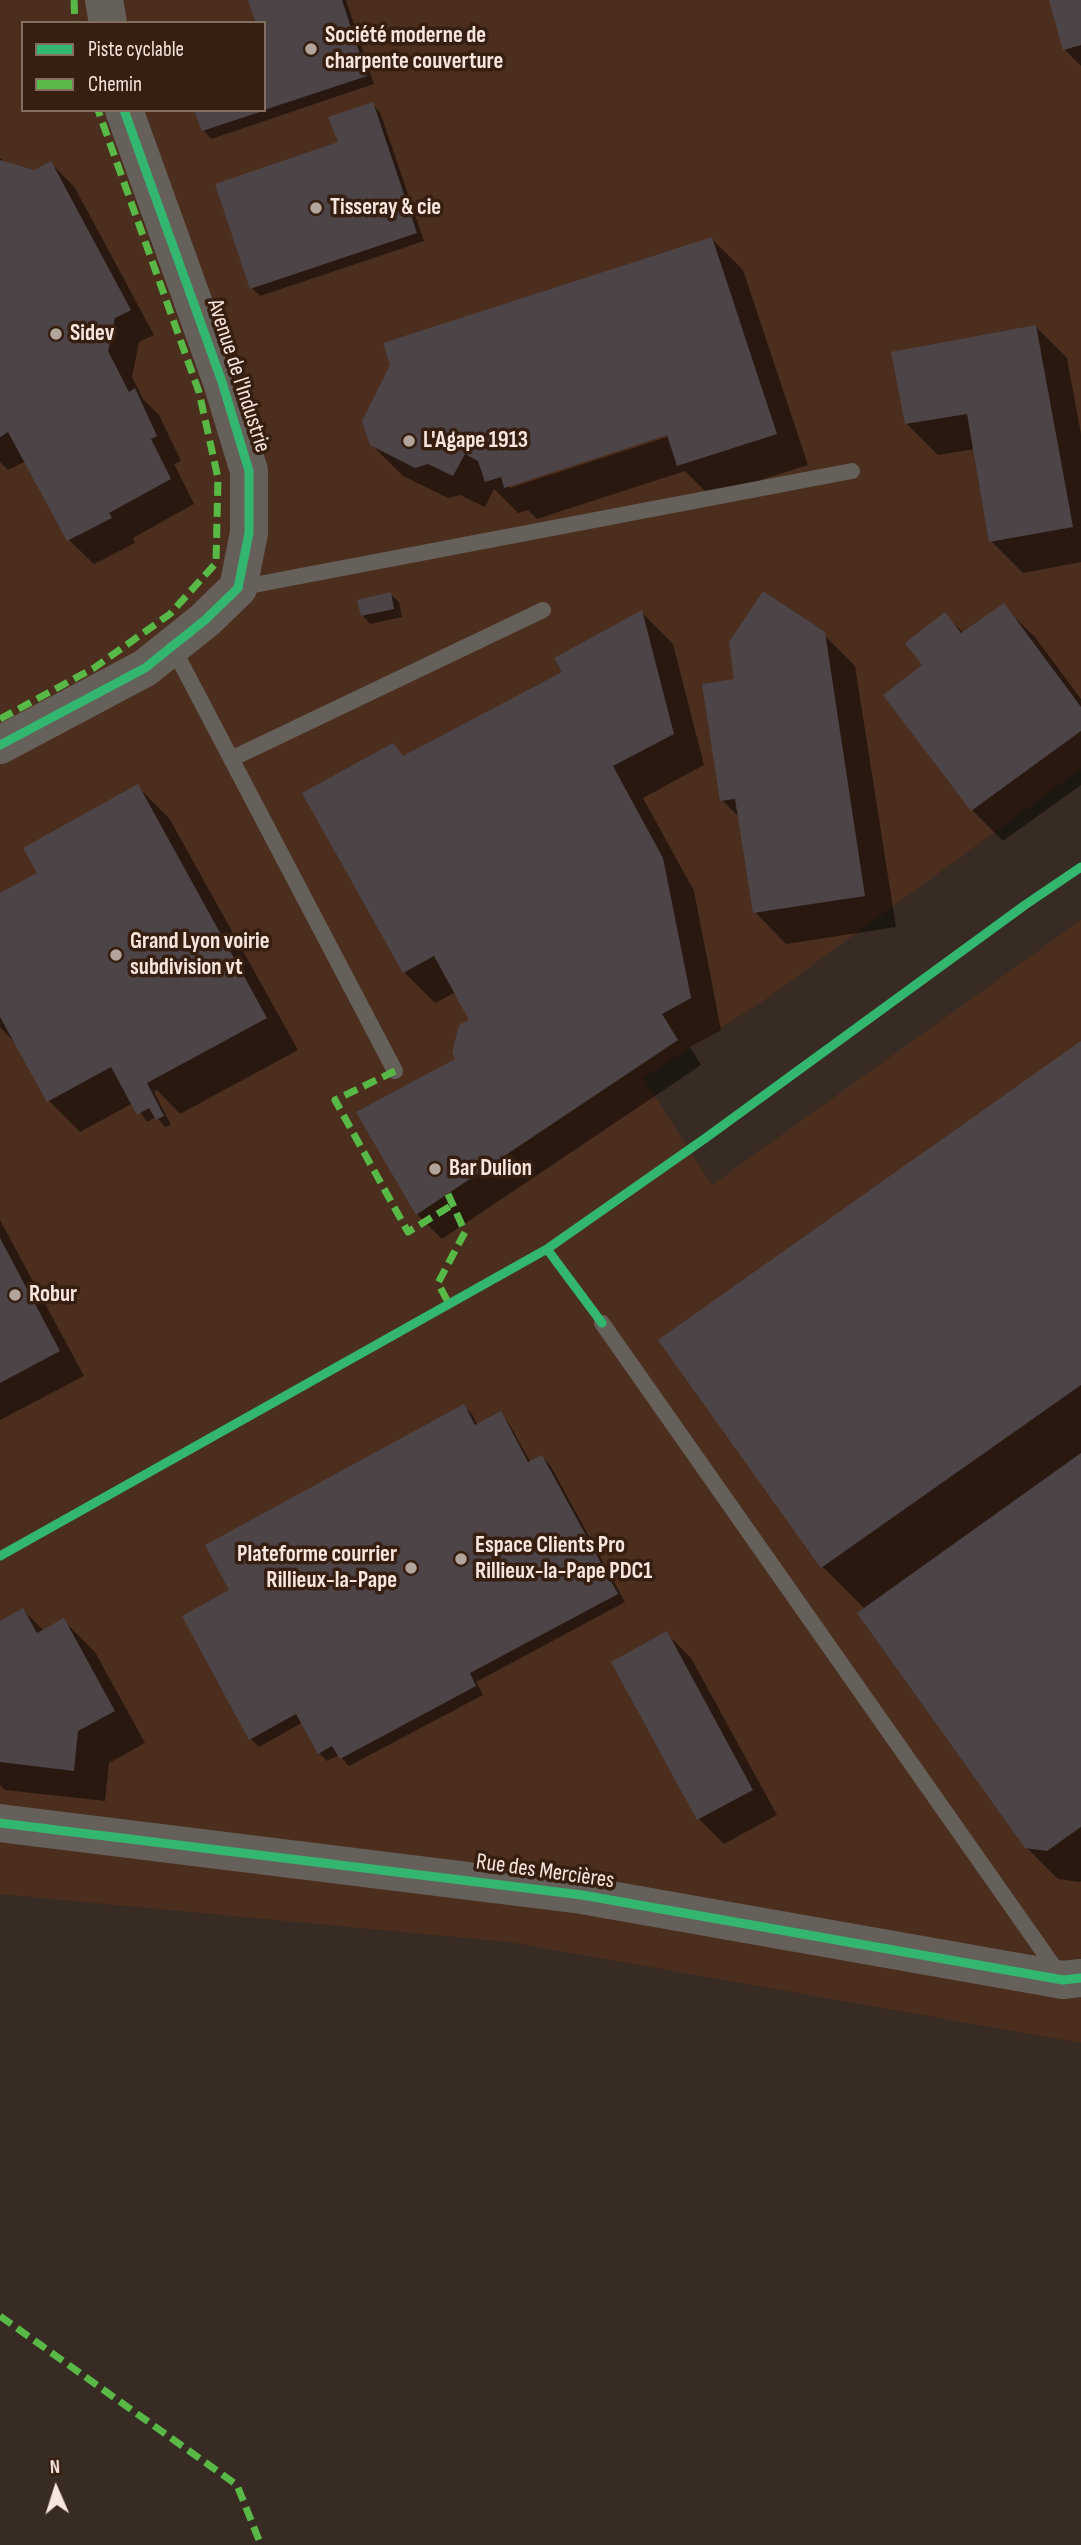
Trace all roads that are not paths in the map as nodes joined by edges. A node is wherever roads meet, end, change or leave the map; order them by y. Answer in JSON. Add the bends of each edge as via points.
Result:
{"nodes":[{"id":1,"x":104,"y":0,"type":"edge"},
{"id":2,"x":108,"y":21,"type":"edge"},
{"id":3,"x":125,"y":112,"type":"edge"},
{"id":4,"x":852,"y":471,"type":"dead end"},
{"id":5,"x":238,"y":587,"type":"junction"},
{"id":6,"x":543,"y":610,"type":"dead end"},
{"id":7,"x":172,"y":646,"type":"junction"},
{"id":8,"x":0,"y":745,"type":"edge"},
{"id":9,"x":231,"y":759,"type":"junction"},
{"id":10,"x":394,"y":1071,"type":"dead end"},
{"id":11,"x":602,"y":1322,"type":"dead end"},
{"id":12,"x":0,"y":1823,"type":"edge"},
{"id":13,"x":1072,"y":1979,"type":"edge"}],
"edges":[{"from":1,"to":2,"type":"street"},
{"from":3,"to":5,"type":"street","name":"Avenue de l'Industrie","via":[[222,382],[249,471],[249,533]]},
{"from":4,"to":5,"type":"lane"},
{"from":5,"to":7,"type":"street"},
{"from":6,"to":9,"type":"lane"},
{"from":7,"to":8,"type":"street","via":[[145,668]]},
{"from":7,"to":9,"type":"lane"},
{"from":9,"to":10,"type":"lane"},
{"from":11,"to":13,"type":"lane"},
{"from":12,"to":13,"type":"street","name":"Rue des Mercières","via":[[582,1895]]}]}
